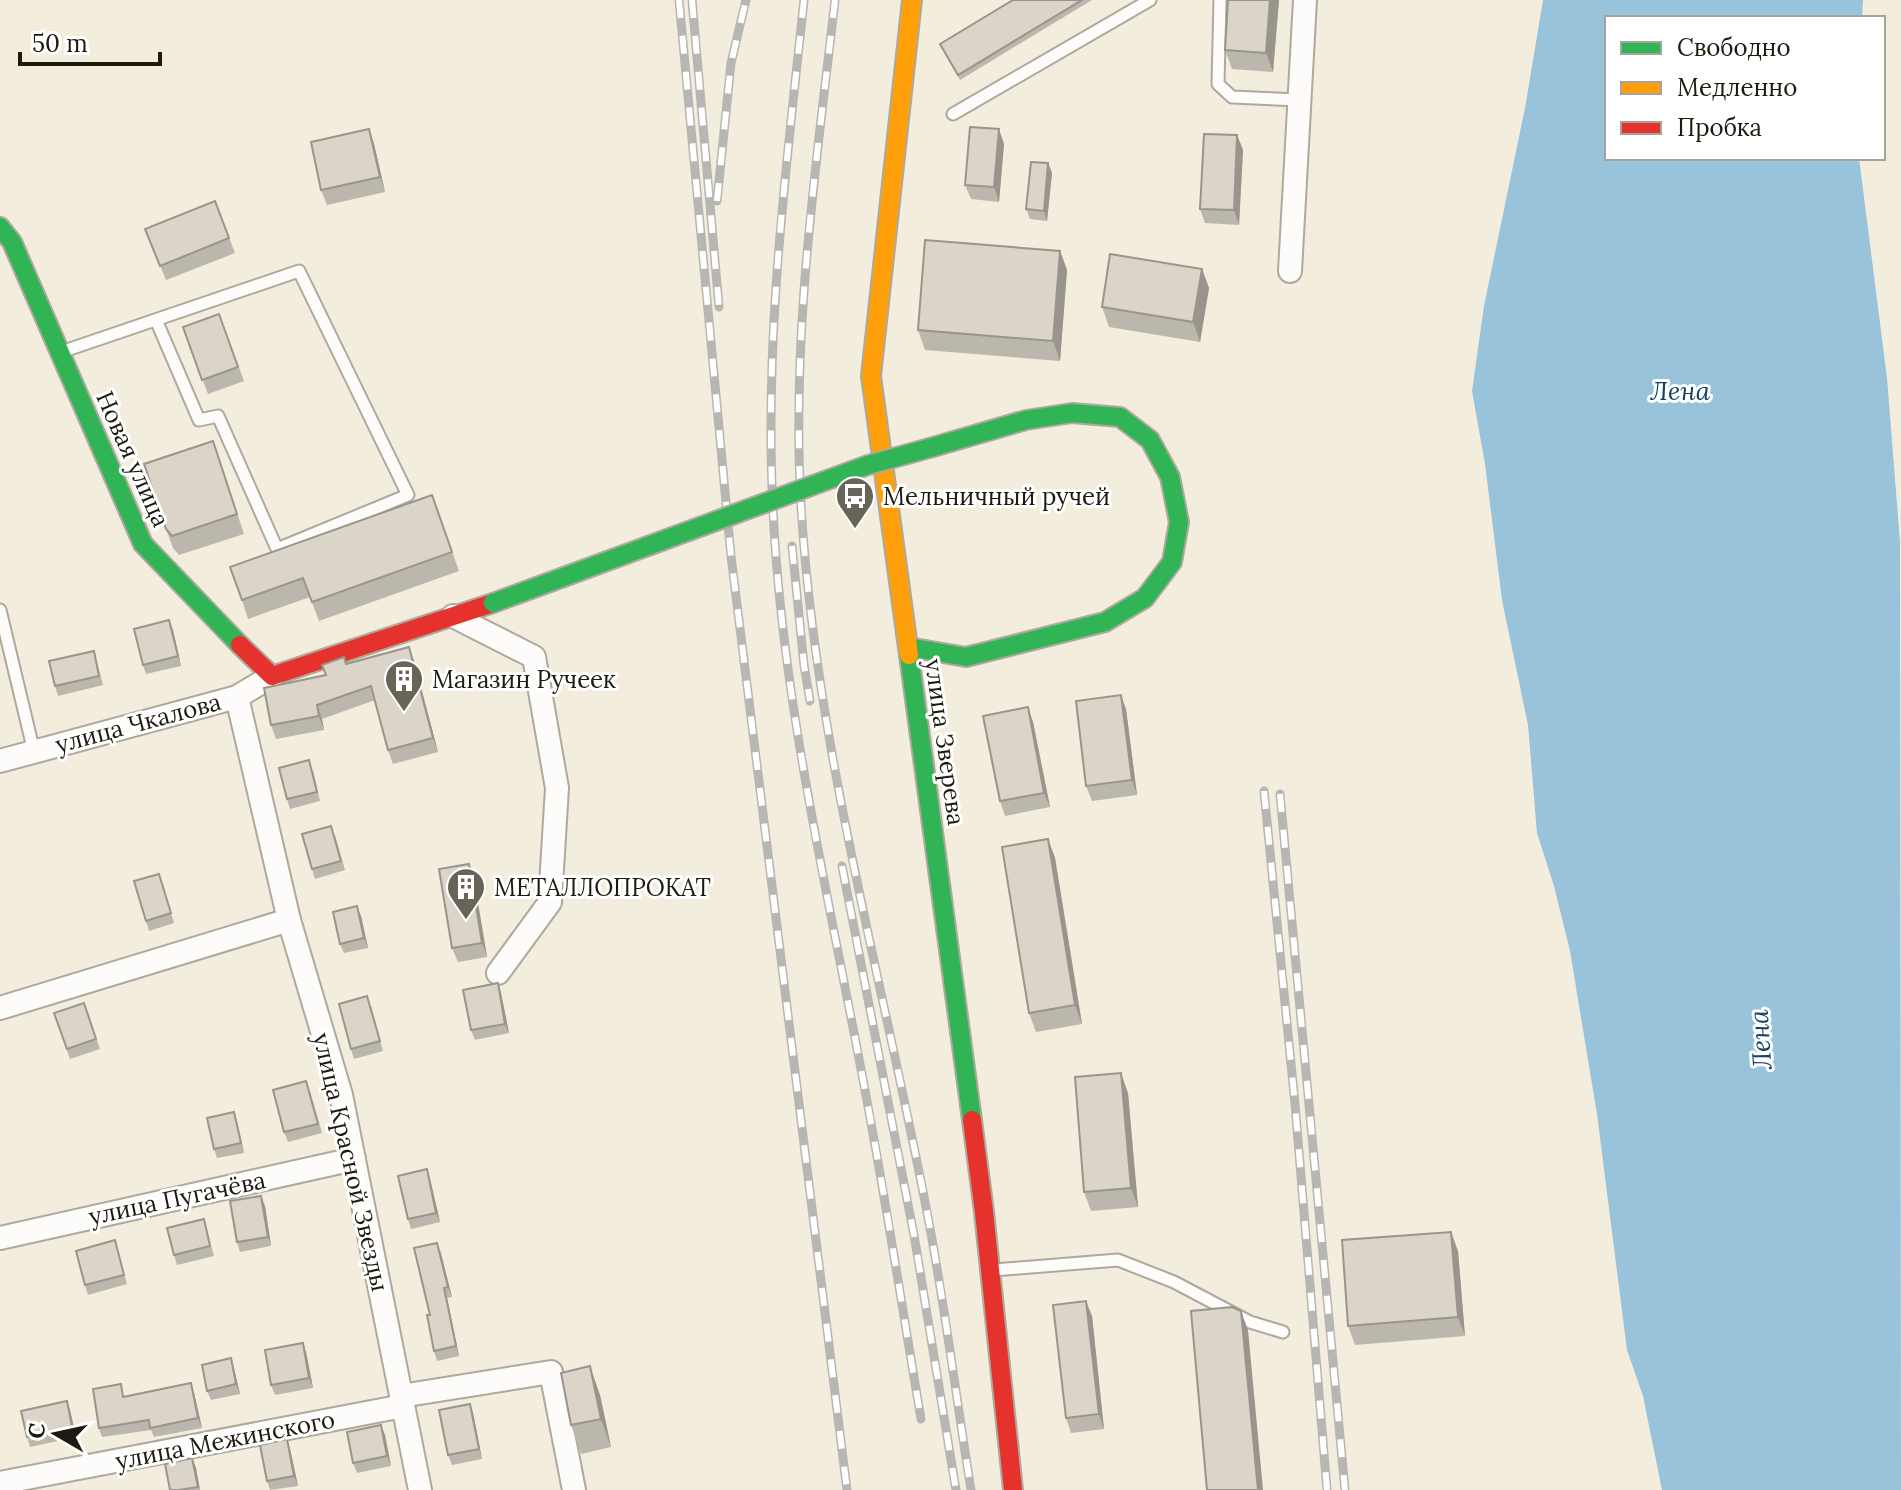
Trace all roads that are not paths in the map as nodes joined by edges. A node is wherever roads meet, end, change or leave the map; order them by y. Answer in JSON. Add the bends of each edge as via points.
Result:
{"nodes":[{"id":1,"x":912,"y":0,"type":"edge"},
{"id":2,"x":1150,"y":0,"type":"edge"},
{"id":3,"x":1220,"y":0,"type":"edge"},
{"id":4,"x":1305,"y":0,"type":"edge"},
{"id":5,"x":1299,"y":100,"type":"junction"},
{"id":6,"x":953,"y":114,"type":"dead end"},
{"id":7,"x":0,"y":227,"type":"edge"},
{"id":8,"x":1290,"y":271,"type":"dead end"},
{"id":9,"x":156,"y":320,"type":"junction"},
{"id":10,"x":60,"y":353,"type":"junction"},
{"id":11,"x":0,"y":610,"type":"edge"},
{"id":12,"x":453,"y":616,"type":"junction"},
{"id":13,"x":908,"y":647,"type":"junction"},
{"id":14,"x":966,"y":657,"type":"junction"},
{"id":15,"x":272,"y":676,"type":"junction"},
{"id":16,"x":237,"y":697,"type":"junction"},
{"id":17,"x":915,"y":698,"type":"junction"},
{"id":18,"x":34,"y":752,"type":"junction"},
{"id":19,"x":0,"y":761,"type":"edge"},
{"id":20,"x":289,"y":920,"type":"junction"},
{"id":21,"x":498,"y":973,"type":"dead end"},
{"id":22,"x":0,"y":1008,"type":"edge"},
{"id":23,"x":354,"y":1159,"type":"junction"},
{"id":24,"x":0,"y":1238,"type":"edge"},
{"id":25,"x":990,"y":1271,"type":"junction"},
{"id":26,"x":1283,"y":1332,"type":"dead end"},
{"id":27,"x":402,"y":1401,"type":"junction"},
{"id":28,"x":0,"y":1483,"type":"edge"},
{"id":29,"x":420,"y":1490,"type":"edge"},
{"id":30,"x":574,"y":1490,"type":"edge"},
{"id":31,"x":1013,"y":1490,"type":"edge"}],
"edges":[{"from":1,"to":13,"type":"street","name":"улица Зверева","via":[[871,376]]},
{"from":2,"to":6,"type":"lane"},
{"from":3,"to":5,"type":"lane","via":[[1218,84],[1232,97]]},
{"from":4,"to":5,"type":"street"},
{"from":5,"to":8,"type":"street"},
{"from":7,"to":10,"type":"street","name":"Новая улица","via":[[12,242]]},
{"from":9,"to":9,"type":"lane","via":[[299,271],[408,495],[277,549],[218,416],[199,420]]},
{"from":9,"to":10,"type":"lane"},
{"from":10,"to":15,"type":"street","name":"Новая улица","via":[[143,544]]},
{"from":11,"to":18,"type":"lane"},
{"from":12,"to":14,"type":"street","bridge":true,"via":[[868,465],[1026,420],[1072,413],[1120,417],[1150,440],[1170,477],[1179,522],[1172,562],[1145,598],[1105,622]]},
{"from":12,"to":15,"type":"street"},
{"from":12,"to":21,"type":"street","via":[[534,657],[557,788],[550,902]]},
{"from":13,"to":14,"type":"street"},
{"from":13,"to":17,"type":"street","name":"улица Зверева"},
{"from":14,"to":17,"type":"street"},
{"from":15,"to":16,"type":"street","name":"улица Чкалова"},
{"from":16,"to":18,"type":"street","name":"улица Чкалова"},
{"from":16,"to":20,"type":"street","name":"улица Красной Звезды"},
{"from":17,"to":25,"type":"street","name":"улица Зверева"},
{"from":18,"to":19,"type":"street","name":"улица Чкалова"},
{"from":20,"to":22,"type":"street"},
{"from":20,"to":23,"type":"street","name":"улица Красной Звезды","via":[[341,1095]]},
{"from":23,"to":24,"type":"street","name":"улица Пугачёва"},
{"from":23,"to":27,"type":"street","name":"улица Красной Звезды"},
{"from":25,"to":26,"type":"lane","via":[[1118,1260],[1250,1322]]},
{"from":25,"to":31,"type":"street","name":"улица Зверева"},
{"from":27,"to":28,"type":"street","name":"улица Межинского"},
{"from":27,"to":29,"type":"street","name":"улица Красной Звезды"},
{"from":27,"to":30,"type":"street","name":"улица Межинского","via":[[551,1372]]}]}
